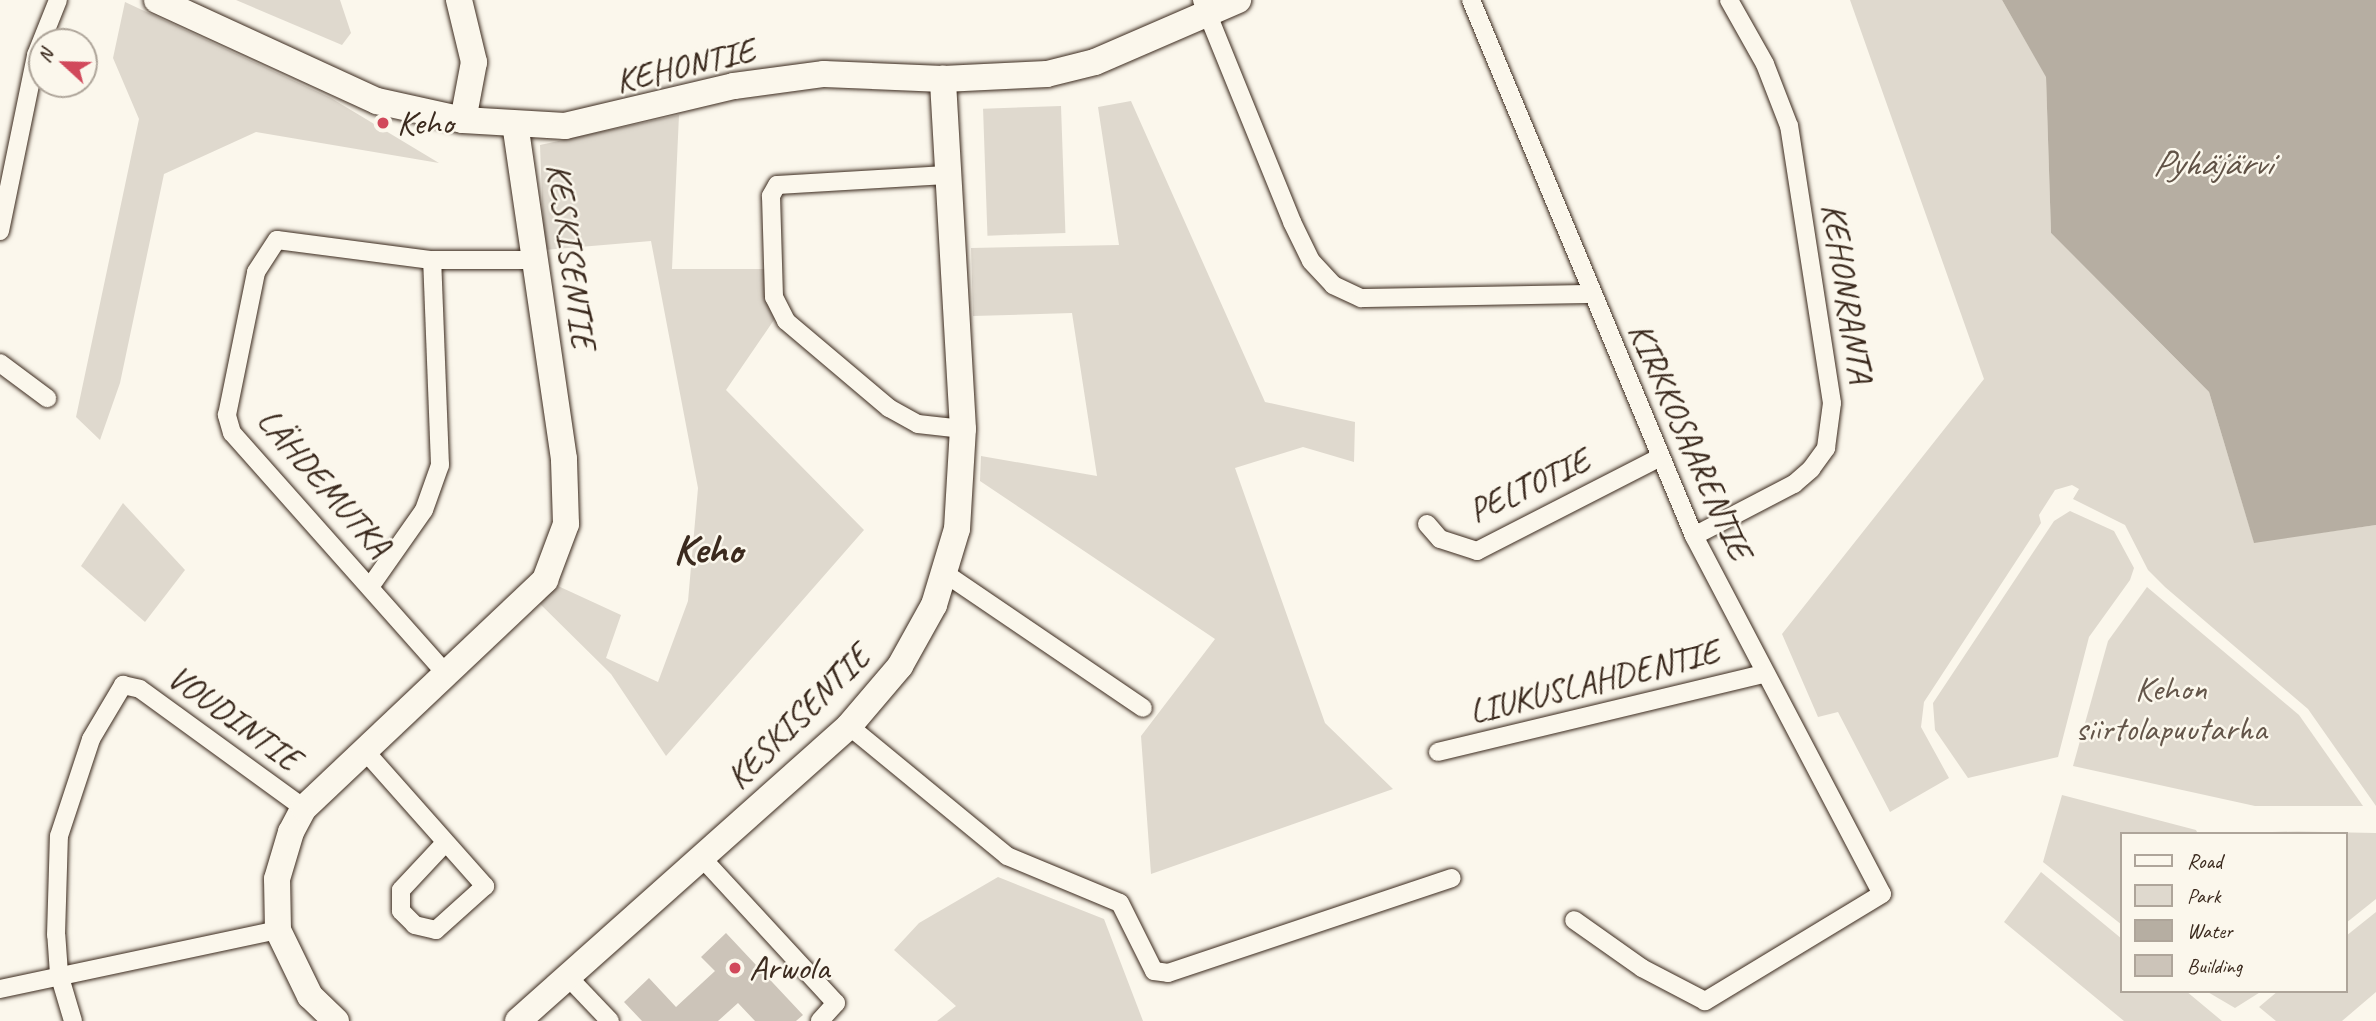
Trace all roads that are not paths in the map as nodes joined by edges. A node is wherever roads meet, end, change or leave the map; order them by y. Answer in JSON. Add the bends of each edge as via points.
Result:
{"nodes":[{"id":1,"x":58,"y":0,"type":"edge"},
{"id":2,"x":157,"y":0,"type":"edge"},
{"id":3,"x":459,"y":0,"type":"edge"},
{"id":4,"x":1238,"y":0,"type":"edge"},
{"id":5,"x":1471,"y":0,"type":"edge"},
{"id":6,"x":1730,"y":0,"type":"edge"},
{"id":7,"x":1204,"y":7,"type":"edge"},
{"id":8,"x":943,"y":79,"type":"junction"},
{"id":9,"x":463,"y":120,"type":"junction"},
{"id":10,"x":515,"y":125,"type":"junction"},
{"id":11,"x":946,"y":175,"type":"junction"},
{"id":12,"x":0,"y":231,"type":"edge"},
{"id":13,"x":432,"y":260,"type":"junction"},
{"id":14,"x":537,"y":260,"type":"junction"},
{"id":15,"x":1591,"y":294,"type":"junction"},
{"id":16,"x":0,"y":363,"type":"edge"},
{"id":17,"x":47,"y":398,"type":"dead end"},
{"id":18,"x":963,"y":429,"type":"junction"},
{"id":19,"x":1660,"y":458,"type":"junction"},
{"id":20,"x":1427,"y":524,"type":"dead end"},
{"id":21,"x":1694,"y":536,"type":"junction"},
{"id":22,"x":946,"y":574,"type":"junction"},
{"id":23,"x":372,"y":584,"type":"junction"},
{"id":24,"x":1764,"y":674,"type":"junction"},
{"id":25,"x":448,"y":676,"type":"junction"},
{"id":26,"x":1143,"y":708,"type":"dead end"},
{"id":27,"x":849,"y":726,"type":"junction"},
{"id":28,"x":365,"y":751,"type":"junction"},
{"id":29,"x":1438,"y":752,"type":"dead end"},
{"id":30,"x":304,"y":808,"type":"junction"},
{"id":31,"x":445,"y":843,"type":"junction"},
{"id":32,"x":704,"y":859,"type":"junction"},
{"id":33,"x":1452,"y":878,"type":"dead end"},
{"id":34,"x":1574,"y":920,"type":"dead end"},
{"id":35,"x":278,"y":930,"type":"junction"},
{"id":36,"x":60,"y":974,"type":"junction"},
{"id":37,"x":570,"y":979,"type":"junction"},
{"id":38,"x":0,"y":989,"type":"edge"},
{"id":39,"x":328,"y":1019,"type":"edge"},
{"id":40,"x":73,"y":1021,"type":"edge"},
{"id":41,"x":518,"y":1021,"type":"edge"},
{"id":42,"x":610,"y":1021,"type":"edge"},
{"id":43,"x":820,"y":1021,"type":"edge"}],
"edges":[{"from":1,"to":12,"type":"street","via":[[36,55]]},
{"from":2,"to":9,"type":"street","name":"KEHONTIE","via":[[352,92]]},
{"from":3,"to":9,"type":"street","via":[[474,62]]},
{"from":4,"to":7,"type":"street","name":"KEHONTIE"},
{"from":5,"to":15,"type":"street","name":"KIRKKOSAARENTIE"},
{"from":6,"to":21,"type":"street","name":"KEHONRANTA","via":[[1765,64],[1789,126],[1832,403],[1826,448],[1811,469],[1794,484]]},
{"from":7,"to":8,"type":"street","name":"KEHONTIE","via":[[1095,62],[1047,74]]},
{"from":7,"to":15,"type":"street","via":[[1292,222],[1311,261],[1333,285],[1362,298]]},
{"from":8,"to":10,"type":"street","name":"KEHONTIE","via":[[824,74],[734,86],[604,120]]},
{"from":8,"to":11,"type":"street","name":"KESKISENTIE"},
{"from":9,"to":10,"type":"street","name":"KEHONTIE"},
{"from":10,"to":14,"type":"street","name":"KESKISENTIE"},
{"from":11,"to":18,"type":"street","name":"KESKISENTIE"},
{"from":11,"to":18,"type":"street","via":[[777,185],[771,196],[774,297],[786,321],[889,408],[918,424]]},
{"from":13,"to":14,"type":"street","name":"LÄHDEMUTKA"},
{"from":13,"to":23,"type":"street","via":[[440,465],[424,510]]},
{"from":13,"to":23,"type":"street","name":"LÄHDEMUTKA","via":[[277,240],[256,272],[227,415],[232,433],[252,458]]},
{"from":14,"to":25,"type":"street","name":"KESKISENTIE","via":[[564,459],[566,524],[545,580]]},
{"from":15,"to":19,"type":"street","name":"KIRKKOSAARENTIE"},
{"from":16,"to":17,"type":"street"},
{"from":18,"to":22,"type":"street","name":"KESKISENTIE","via":[[957,529]]},
{"from":19,"to":20,"type":"street","name":"PELTOTIE","via":[[1478,551],[1440,539]]},
{"from":19,"to":21,"type":"street","name":"KIRKKOSAARENTIE"},
{"from":21,"to":24,"type":"street","name":"KIRKKOSAARENTIE"},
{"from":22,"to":26,"type":"street"},
{"from":22,"to":27,"type":"street","name":"KESKISENTIE","via":[[900,666]]},
{"from":23,"to":25,"type":"street","name":"LÄHDEMUTKA"},
{"from":24,"to":29,"type":"street","name":"LIUKUSLAHDENTIE"},
{"from":24,"to":34,"type":"street","name":"KIRKKOSAARENTIE","via":[[1882,894],[1705,1000],[1642,968]]},
{"from":25,"to":28,"type":"street","name":"KESKISENTIE"},
{"from":27,"to":32,"type":"street","name":"KESKISENTIE"},
{"from":27,"to":33,"type":"street","via":[[1007,856],[1120,903],[1154,971],[1168,973]]},
{"from":28,"to":30,"type":"street","name":"KESKISENTIE"},
{"from":28,"to":31,"type":"street"},
{"from":30,"to":35,"type":"street","name":"KESKISENTIE","via":[[277,879]]},
{"from":30,"to":36,"type":"street","name":"VOUDINTIE","via":[[140,688],[123,685],[91,739],[59,836]]},
{"from":31,"to":31,"type":"street","via":[[485,886],[436,930],[415,925],[401,911],[401,890]]},
{"from":32,"to":37,"type":"street","name":"KESKISENTIE"},
{"from":32,"to":43,"type":"street","via":[[836,1003]]},
{"from":35,"to":36,"type":"street"},
{"from":35,"to":39,"type":"street","name":"KESKISENTIE","via":[[297,976]]},
{"from":36,"to":38,"type":"street"},
{"from":36,"to":40,"type":"street"},
{"from":37,"to":41,"type":"street","name":"KESKISENTIE"},
{"from":37,"to":42,"type":"street"}]}
